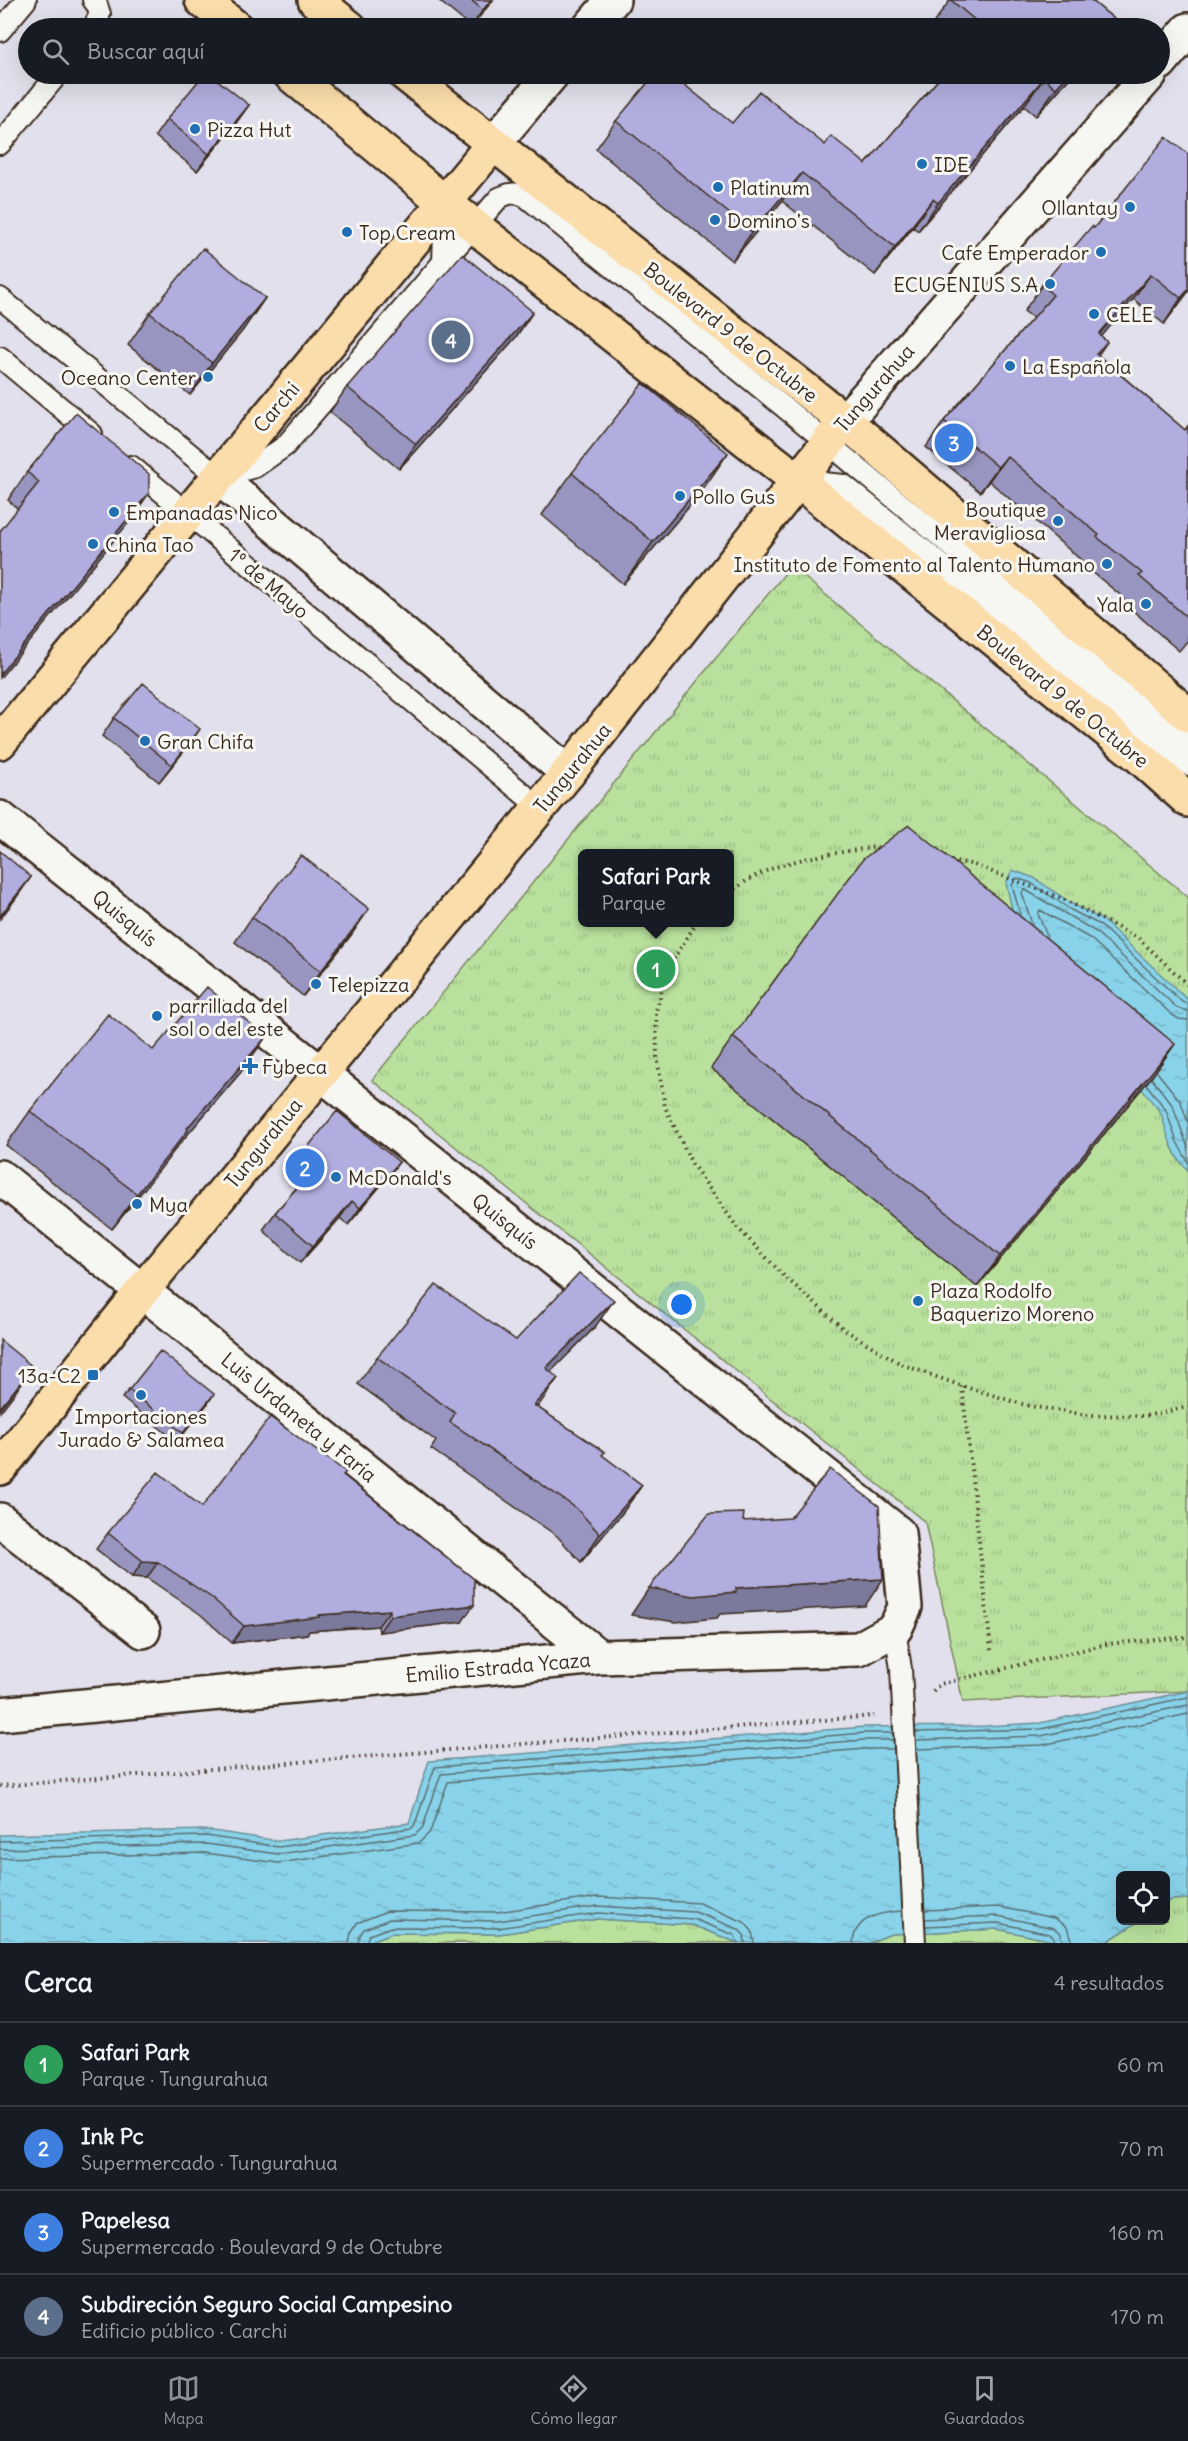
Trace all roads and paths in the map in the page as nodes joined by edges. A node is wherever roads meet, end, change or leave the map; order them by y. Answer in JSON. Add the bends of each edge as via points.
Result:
{"nodes":[{"id":1,"x":26,"y":0,"type":"edge"},
{"id":2,"x":93,"y":0,"type":"edge"},
{"id":3,"x":202,"y":0,"type":"edge"},
{"id":4,"x":315,"y":0,"type":"edge"},
{"id":5,"x":613,"y":0,"type":"edge"},
{"id":6,"x":98,"y":18,"type":"edge"},
{"id":7,"x":224,"y":18,"type":"edge"},
{"id":8,"x":338,"y":18,"type":"edge"},
{"id":9,"x":598,"y":18,"type":"edge"},
{"id":10,"x":1188,"y":30,"type":"edge"},
{"id":11,"x":0,"y":31,"type":"edge"},
{"id":12,"x":1170,"y":51,"type":"edge"},
{"id":13,"x":50,"y":84,"type":"edge"},
{"id":14,"x":302,"y":84,"type":"edge"},
{"id":15,"x":418,"y":84,"type":"edge"},
{"id":16,"x":544,"y":84,"type":"edge"},
{"id":17,"x":1141,"y":84,"type":"edge"},
{"id":18,"x":0,"y":144,"type":"edge"},
{"id":19,"x":493,"y":144,"type":"junction"},
{"id":20,"x":445,"y":203,"type":"junction"},
{"id":21,"x":474,"y":226,"type":"junction"},
{"id":22,"x":442,"y":262,"type":"junction"},
{"id":23,"x":0,"y":298,"type":"edge"},
{"id":24,"x":0,"y":357,"type":"edge"},
{"id":25,"x":836,"y":432,"type":"junction"},
{"id":26,"x":218,"y":477,"type":"junction"},
{"id":27,"x":797,"y":480,"type":"junction"},
{"id":28,"x":187,"y":513,"type":"junction"},
{"id":29,"x":1184,"y":705,"type":"edge"},
{"id":30,"x":0,"y":742,"type":"edge"},
{"id":31,"x":1188,"y":744,"type":"edge"},
{"id":32,"x":1188,"y":765,"type":"edge"},
{"id":33,"x":568,"y":773,"type":"junction"},
{"id":34,"x":1188,"y":800,"type":"edge"},
{"id":35,"x":539,"y":807,"type":"junction"},
{"id":36,"x":0,"y":818,"type":"edge"},
{"id":37,"x":886,"y":849,"type":"edge"},
{"id":38,"x":941,"y":859,"type":"edge"},
{"id":39,"x":734,"y":889,"type":"edge"},
{"id":40,"x":694,"y":927,"type":"edge"},
{"id":41,"x":1188,"y":985,"type":"edge"},
{"id":42,"x":320,"y":1074,"type":"junction"},
{"id":43,"x":0,"y":1177,"type":"edge"},
{"id":44,"x":142,"y":1291,"type":"junction"},
{"id":45,"x":962,"y":1386,"type":"junction"},
{"id":46,"x":1188,"y":1407,"type":"edge"},
{"id":47,"x":0,"y":1468,"type":"edge"},
{"id":48,"x":0,"y":1520,"type":"edge"},
{"id":49,"x":895,"y":1629,"type":"junction"},
{"id":50,"x":143,"y":1631,"type":"dead end"},
{"id":51,"x":1188,"y":1638,"type":"edge"},
{"id":52,"x":991,"y":1650,"type":"dead end"},
{"id":53,"x":599,"y":1657,"type":"junction"},
{"id":54,"x":931,"y":1693,"type":"dead end"},
{"id":55,"x":0,"y":1714,"type":"edge"},
{"id":56,"x":875,"y":1716,"type":"dead end"},
{"id":57,"x":0,"y":1786,"type":"edge"},
{"id":58,"x":915,"y":1943,"type":"edge"}],
"edges":[{"from":1,"to":11,"type":"lane"},
{"from":2,"to":6,"type":"lane","via":[[98,5]]},
{"from":3,"to":7,"type":"main road"},
{"from":4,"to":8,"type":"main road"},
{"from":5,"to":9,"type":"street"},
{"from":10,"to":12,"type":"street"},
{"from":13,"to":18,"type":"lane"},
{"from":14,"to":20,"type":"main road","name":"Boulevard 9 de Octubre"},
{"from":15,"to":19,"type":"main road","name":"Boulevard 9 de Octubre"},
{"from":16,"to":19,"type":"street","name":"Carchi"},
{"from":17,"to":25,"type":"street","name":"Tungurahua"},
{"from":19,"to":20,"type":"main road","name":"Carchi"},
{"from":19,"to":25,"type":"main road","name":"Boulevard 9 de Octubre"},
{"from":20,"to":21,"type":"main road","name":"Boulevard 9 de Octubre"},
{"from":20,"to":22,"type":"lane"},
{"from":20,"to":26,"type":"main road","name":"Carchi"},
{"from":21,"to":22,"type":"lane","name":"Boulevard 9 de Octubre"},
{"from":21,"to":25,"type":"lane","name":"Boulevard 9 de Octubre","via":[[499,198],[517,193],[525,196]]},
{"from":21,"to":27,"type":"main road","name":"Boulevard 9 de Octubre"},
{"from":22,"to":26,"type":"lane","name":"Boulevard 9 de Octubre","via":[[285,446],[255,467]]},
{"from":23,"to":26,"type":"lane"},
{"from":24,"to":28,"type":"lane","name":"1º de Mayo"},
{"from":25,"to":27,"type":"main road","name":"Tungurahua"},
{"from":25,"to":29,"type":"main road","name":"Boulevard 9 de Octubre"},
{"from":25,"to":31,"type":"lane","name":"Boulevard 9 de Octubre"},
{"from":26,"to":28,"type":"main road","name":"Carchi"},
{"from":26,"to":33,"type":"street"},
{"from":27,"to":32,"type":"lane","name":"Boulevard 9 de Octubre","via":[[843,485]]},
{"from":27,"to":33,"type":"main road","name":"Tungurahua"},
{"from":27,"to":34,"type":"main road","name":"Boulevard 9 de Octubre"},
{"from":28,"to":30,"type":"main road","name":"Carchi"},
{"from":28,"to":35,"type":"lane","name":"1º de Mayo"},
{"from":33,"to":35,"type":"main road","name":"Tungurahua"},
{"from":35,"to":42,"type":"main road","name":"Tungurahua"},
{"from":36,"to":42,"type":"street","name":"Quisquís"},
{"from":37,"to":39,"type":"path","via":[[876,847],[790,861]]},
{"from":38,"to":41,"type":"path","via":[[974,864],[1061,898],[1138,939]]},
{"from":40,"to":45,"type":"path","via":[[669,966],[656,1011],[657,1057],[665,1107],[692,1164],[737,1227],[784,1276],[845,1330],[901,1364]]},
{"from":42,"to":44,"type":"main road","name":"Tungurahua"},
{"from":42,"to":49,"type":"street","name":"Quisquís","via":[[898,1533],[905,1608]]},
{"from":43,"to":44,"type":"street","name":"Luis Urdaneta y Faría"},
{"from":44,"to":47,"type":"main road","name":"Tungurahua"},
{"from":44,"to":53,"type":"street","name":"Luis Urdaneta y Faría"},
{"from":45,"to":46,"type":"path","via":[[1029,1406],[1087,1415],[1145,1416]]},
{"from":45,"to":52,"type":"path"},
{"from":48,"to":50,"type":"street"},
{"from":49,"to":53,"type":"street","name":"Emilio Estrada Ycaza","via":[[859,1649]]},
{"from":49,"to":58,"type":"lane","bridge":true,"via":[[901,1670]]},
{"from":51,"to":54,"type":"path","via":[[1107,1644],[940,1684]]},
{"from":53,"to":55,"type":"street","name":"Emilio Estrada Ycaza"},
{"from":56,"to":57,"type":"path"}]}
